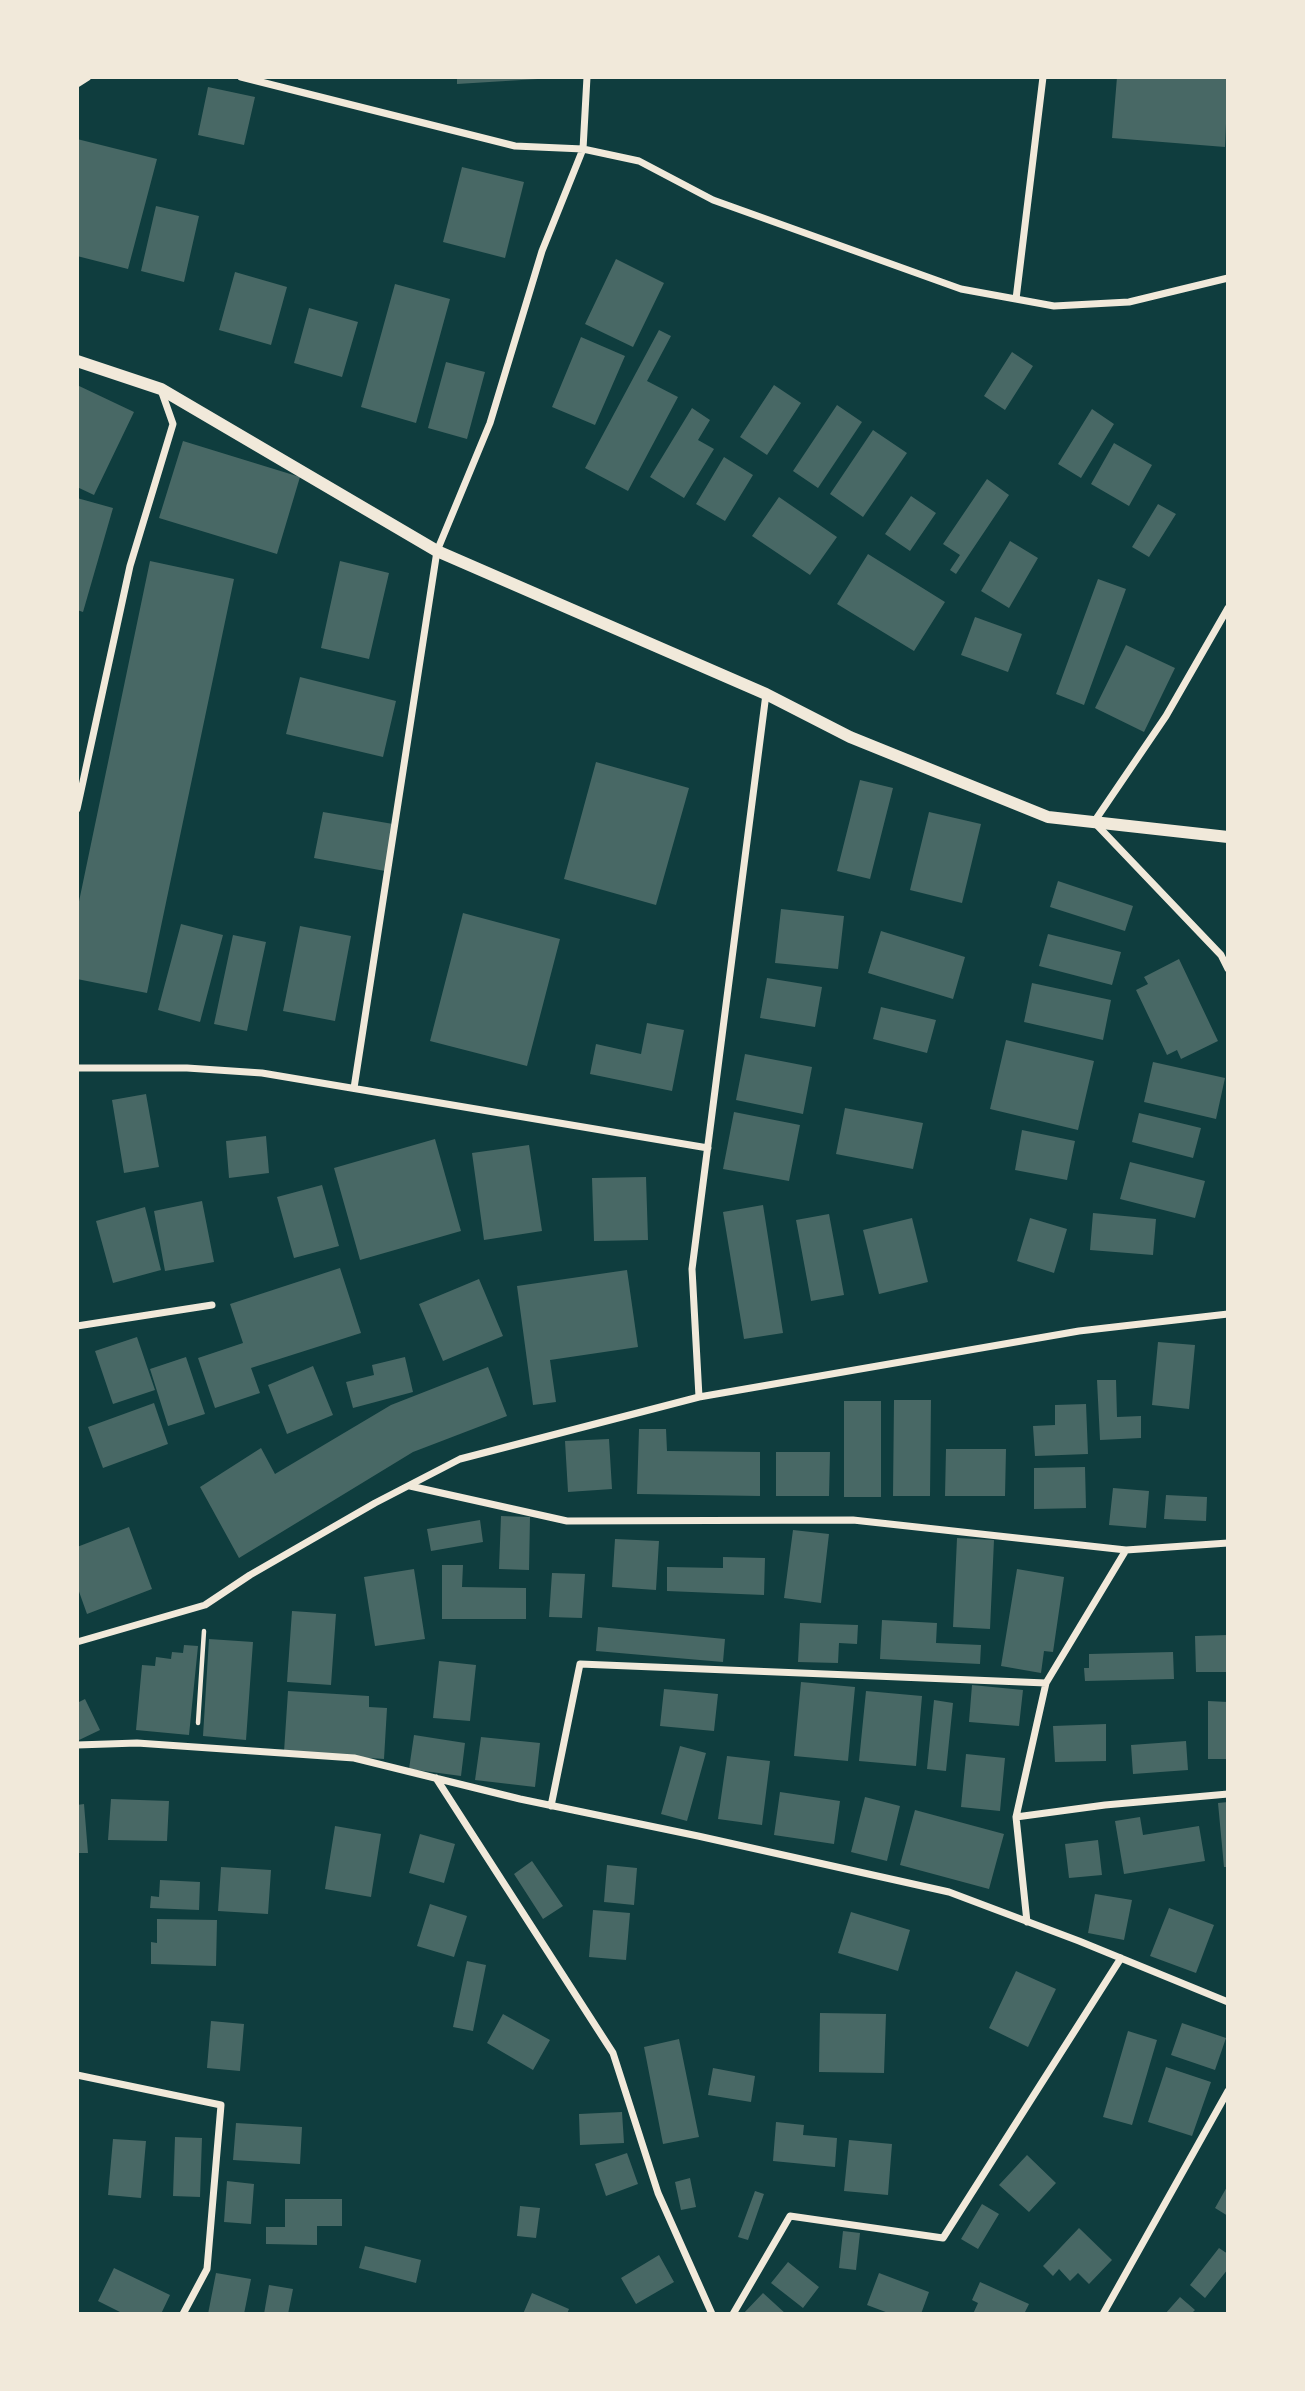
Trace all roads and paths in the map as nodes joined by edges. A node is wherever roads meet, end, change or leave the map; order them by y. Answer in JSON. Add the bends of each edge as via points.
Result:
{"nodes":[{"id":1,"x":88,"y":77,"type":"edge"},
{"id":2,"x":241,"y":77,"type":"edge"},
{"id":3,"x":587,"y":77,"type":"edge"},
{"id":4,"x":1043,"y":77,"type":"edge"},
{"id":5,"x":77,"y":85,"type":"edge"},
{"id":6,"x":583,"y":149,"type":"junction"},
{"id":7,"x":1228,"y":278,"type":"edge"},
{"id":8,"x":1016,"y":299,"type":"junction"},
{"id":9,"x":77,"y":361,"type":"edge"},
{"id":10,"x":161,"y":388,"type":"junction"},
{"id":11,"x":437,"y":551,"type":"junction"},
{"id":12,"x":1228,"y":608,"type":"edge"},
{"id":13,"x":766,"y":694,"type":"junction"},
{"id":14,"x":77,"y":809,"type":"edge"},
{"id":15,"x":1094,"y":822,"type":"junction"},
{"id":16,"x":1228,"y":837,"type":"edge"},
{"id":17,"x":1228,"y":969,"type":"edge"},
{"id":18,"x":77,"y":1068,"type":"edge"},
{"id":19,"x":354,"y":1088,"type":"junction"},
{"id":20,"x":708,"y":1148,"type":"junction"},
{"id":21,"x":212,"y":1305,"type":"dead end"},
{"id":22,"x":1228,"y":1314,"type":"edge"},
{"id":23,"x":77,"y":1325,"type":"edge"},
{"id":24,"x":699,"y":1397,"type":"junction"},
{"id":25,"x":410,"y":1486,"type":"junction"},
{"id":26,"x":1228,"y":1543,"type":"edge"},
{"id":27,"x":1126,"y":1550,"type":"junction"},
{"id":28,"x":205,"y":1605,"type":"junction"},
{"id":29,"x":77,"y":1642,"type":"edge"},
{"id":30,"x":1046,"y":1683,"type":"junction"},
{"id":31,"x":77,"y":1745,"type":"edge"},
{"id":32,"x":196,"y":1746,"type":"junction"},
{"id":33,"x":436,"y":1779,"type":"junction"},
{"id":34,"x":1228,"y":1794,"type":"edge"},
{"id":35,"x":551,"y":1805,"type":"junction"},
{"id":36,"x":1016,"y":1817,"type":"junction"},
{"id":37,"x":1027,"y":1922,"type":"junction"},
{"id":38,"x":1121,"y":1958,"type":"junction"},
{"id":39,"x":1228,"y":2002,"type":"edge"},
{"id":40,"x":77,"y":2075,"type":"edge"},
{"id":41,"x":1228,"y":2091,"type":"edge"},
{"id":42,"x":183,"y":2314,"type":"edge"},
{"id":43,"x":712,"y":2314,"type":"edge"},
{"id":44,"x":733,"y":2314,"type":"edge"},
{"id":45,"x":1103,"y":2314,"type":"edge"}],
"edges":[{"from":1,"to":5,"type":"street"},
{"from":2,"to":6,"type":"street","via":[[515,146]]},
{"from":3,"to":6,"type":"street"},
{"from":4,"to":8,"type":"street"},
{"from":6,"to":8,"type":"street","via":[[639,161],[713,200],[961,289]]},
{"from":6,"to":11,"type":"street","via":[[542,251],[490,423]]},
{"from":7,"to":8,"type":"street","via":[[1129,302],[1054,306]]},
{"from":9,"to":10,"type":"street"},
{"from":10,"to":11,"type":"street"},
{"from":10,"to":14,"type":"street","via":[[173,424],[130,566]]},
{"from":11,"to":13,"type":"street"},
{"from":11,"to":19,"type":"street"},
{"from":12,"to":15,"type":"street","via":[[1166,716]]},
{"from":13,"to":15,"type":"street","via":[[850,737],[1048,817]]},
{"from":13,"to":20,"type":"street"},
{"from":15,"to":16,"type":"street"},
{"from":15,"to":17,"type":"street","via":[[1221,955]]},
{"from":18,"to":19,"type":"street","via":[[262,1073]]},
{"from":19,"to":20,"type":"street"},
{"from":20,"to":24,"type":"street","via":[[692,1269]]},
{"from":21,"to":23,"type":"street"},
{"from":22,"to":24,"type":"street","via":[[1079,1331]]},
{"from":24,"to":25,"type":"street","via":[[460,1459]]},
{"from":25,"to":27,"type":"street","via":[[567,1521],[853,1520]]},
{"from":25,"to":28,"type":"street"},
{"from":26,"to":27,"type":"street"},
{"from":27,"to":30,"type":"street"},
{"from":28,"to":29,"type":"street"},
{"from":28,"to":32,"type":"path"},
{"from":30,"to":35,"type":"street","via":[[580,1664]]},
{"from":30,"to":36,"type":"street"},
{"from":31,"to":32,"type":"street"},
{"from":32,"to":33,"type":"street","via":[[354,1758]]},
{"from":33,"to":35,"type":"street"},
{"from":33,"to":43,"type":"street","via":[[613,2053],[658,2193]]},
{"from":34,"to":36,"type":"street"},
{"from":35,"to":37,"type":"street","via":[[949,1892]]},
{"from":36,"to":37,"type":"street"},
{"from":37,"to":38,"type":"street"},
{"from":38,"to":39,"type":"street"},
{"from":38,"to":44,"type":"street","via":[[943,2238],[790,2216]]},
{"from":40,"to":42,"type":"street","via":[[221,2105],[207,2269]]},
{"from":41,"to":45,"type":"street"}]}
